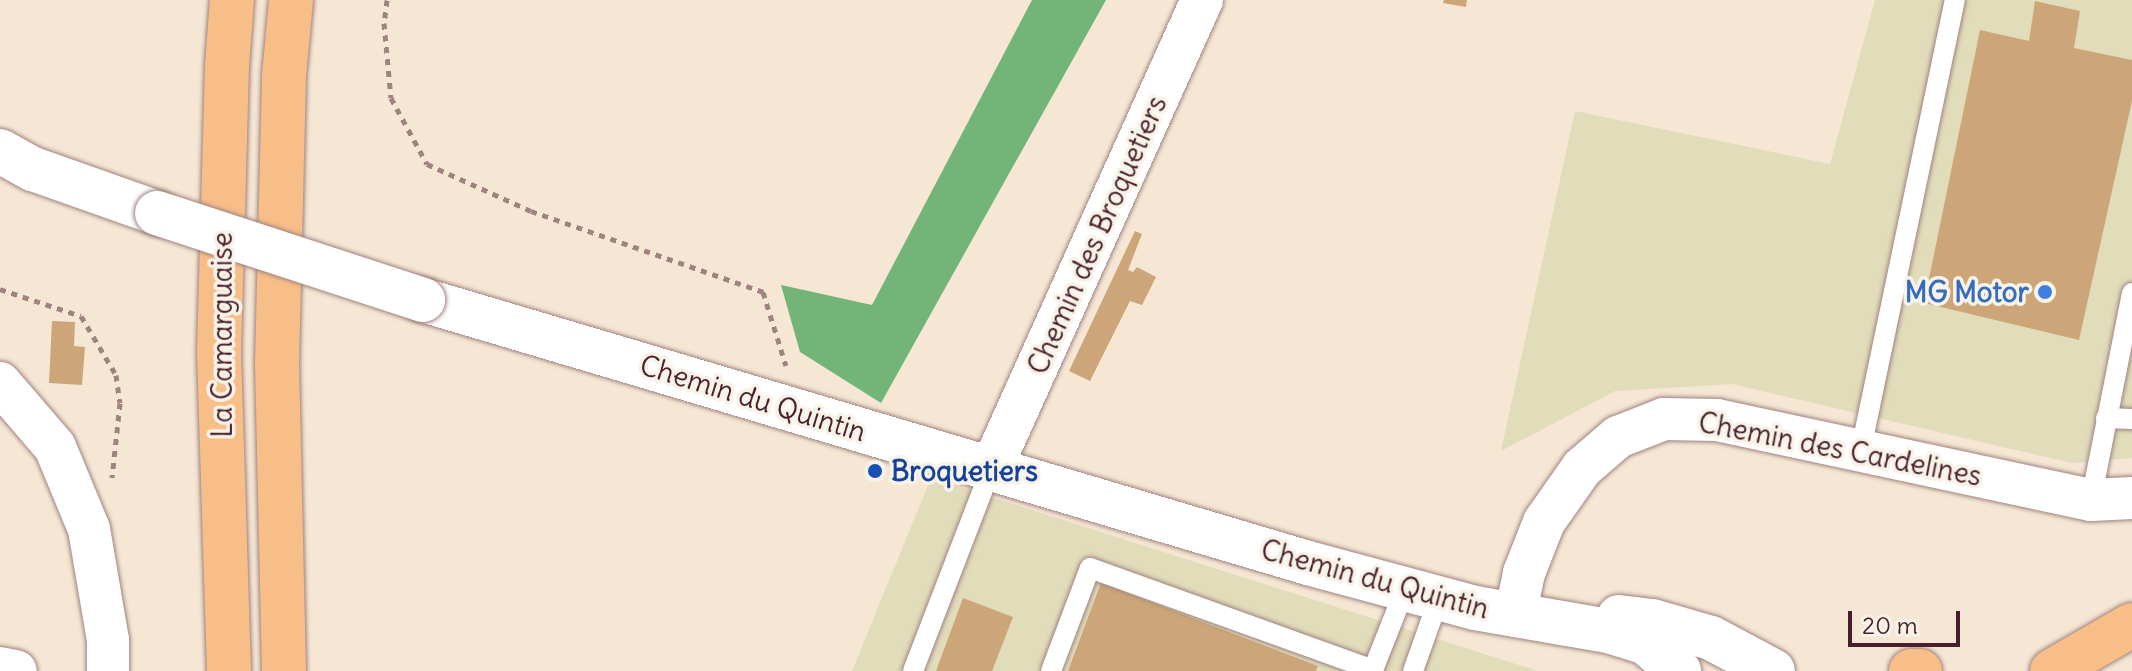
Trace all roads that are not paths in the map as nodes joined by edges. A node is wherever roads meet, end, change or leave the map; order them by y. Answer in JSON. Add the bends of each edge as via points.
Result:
{"nodes":[{"id":1,"x":232,"y":0,"type":"edge"},
{"id":2,"x":291,"y":0,"type":"edge"},
{"id":3,"x":1202,"y":0,"type":"edge"},
{"id":4,"x":1955,"y":0,"type":"edge"},
{"id":5,"x":0,"y":151,"type":"edge"},
{"id":6,"x":2132,"y":293,"type":"edge"},
{"id":7,"x":0,"y":383,"type":"edge"},
{"id":8,"x":2106,"y":418,"type":"junction"},
{"id":9,"x":2132,"y":419,"type":"edge"},
{"id":10,"x":1861,"y":449,"type":"junction"},
{"id":11,"x":991,"y":469,"type":"junction"},
{"id":12,"x":2132,"y":498,"type":"edge"},
{"id":13,"x":2091,"y":500,"type":"junction"},
{"id":14,"x":1422,"y":594,"type":"junction"},
{"id":15,"x":1515,"y":616,"type":"junction"},
{"id":16,"x":2132,"y":625,"type":"edge"},
{"id":17,"x":0,"y":668,"type":"edge"},
{"id":18,"x":1373,"y":670,"type":"edge"},
{"id":19,"x":16,"y":671,"type":"edge"},
{"id":20,"x":108,"y":671,"type":"edge"},
{"id":21,"x":229,"y":671,"type":"edge"},
{"id":22,"x":284,"y":671,"type":"edge"},
{"id":23,"x":913,"y":671,"type":"edge"},
{"id":24,"x":1051,"y":671,"type":"edge"},
{"id":25,"x":1413,"y":671,"type":"edge"},
{"id":26,"x":1679,"y":671,"type":"edge"},
{"id":27,"x":1773,"y":671,"type":"edge"},
{"id":28,"x":1911,"y":671,"type":"edge"},
{"id":29,"x":1920,"y":671,"type":"edge"},
{"id":30,"x":2052,"y":671,"type":"edge"}],
"edges":[{"from":1,"to":21,"type":"main road","name":"La Camarguaise","via":[[219,353]]},
{"from":2,"to":22,"type":"main road","name":"La Camarguaise","via":[[284,76],[277,364]]},
{"from":3,"to":11,"type":"street","name":"Chemin des Broquetiers"},
{"from":4,"to":10,"type":"lane"},
{"from":5,"to":11,"type":"street","name":"Chemin du Quintin","bridge":true,"via":[[33,169],[157,213],[423,300]]},
{"from":6,"to":8,"type":"lane"},
{"from":7,"to":20,"type":"street","via":[[55,447],[89,529],[108,640]]},
{"from":8,"to":9,"type":"lane"},
{"from":8,"to":13,"type":"lane"},
{"from":10,"to":13,"type":"street","name":"Chemin des Cardelines"},
{"from":10,"to":15,"type":"street","name":"Chemin des Cardelines","via":[[1717,420],[1664,419],[1618,437],[1582,468],[1544,522],[1524,573]]},
{"from":11,"to":14,"type":"street","name":"Chemin du Quintin"},
{"from":11,"to":23,"type":"lane"},
{"from":12,"to":13,"type":"street","name":"Chemin des Cardelines"},
{"from":14,"to":15,"type":"street","name":"Chemin du Quintin"},
{"from":14,"to":18,"type":"lane"},
{"from":14,"to":25,"type":"lane"},
{"from":15,"to":26,"type":"street","name":"Chemin du Quintin","via":[[1645,642]]},
{"from":15,"to":27,"type":"street","name":"Chemin du Quintin","via":[[1558,610],[1652,621],[1711,638]]},
{"from":16,"to":30,"type":"main road"},
{"from":17,"to":19,"type":"street"},
{"from":18,"to":24,"type":"lane","via":[[1090,568]]},
{"from":28,"to":29,"type":"main road"}]}
